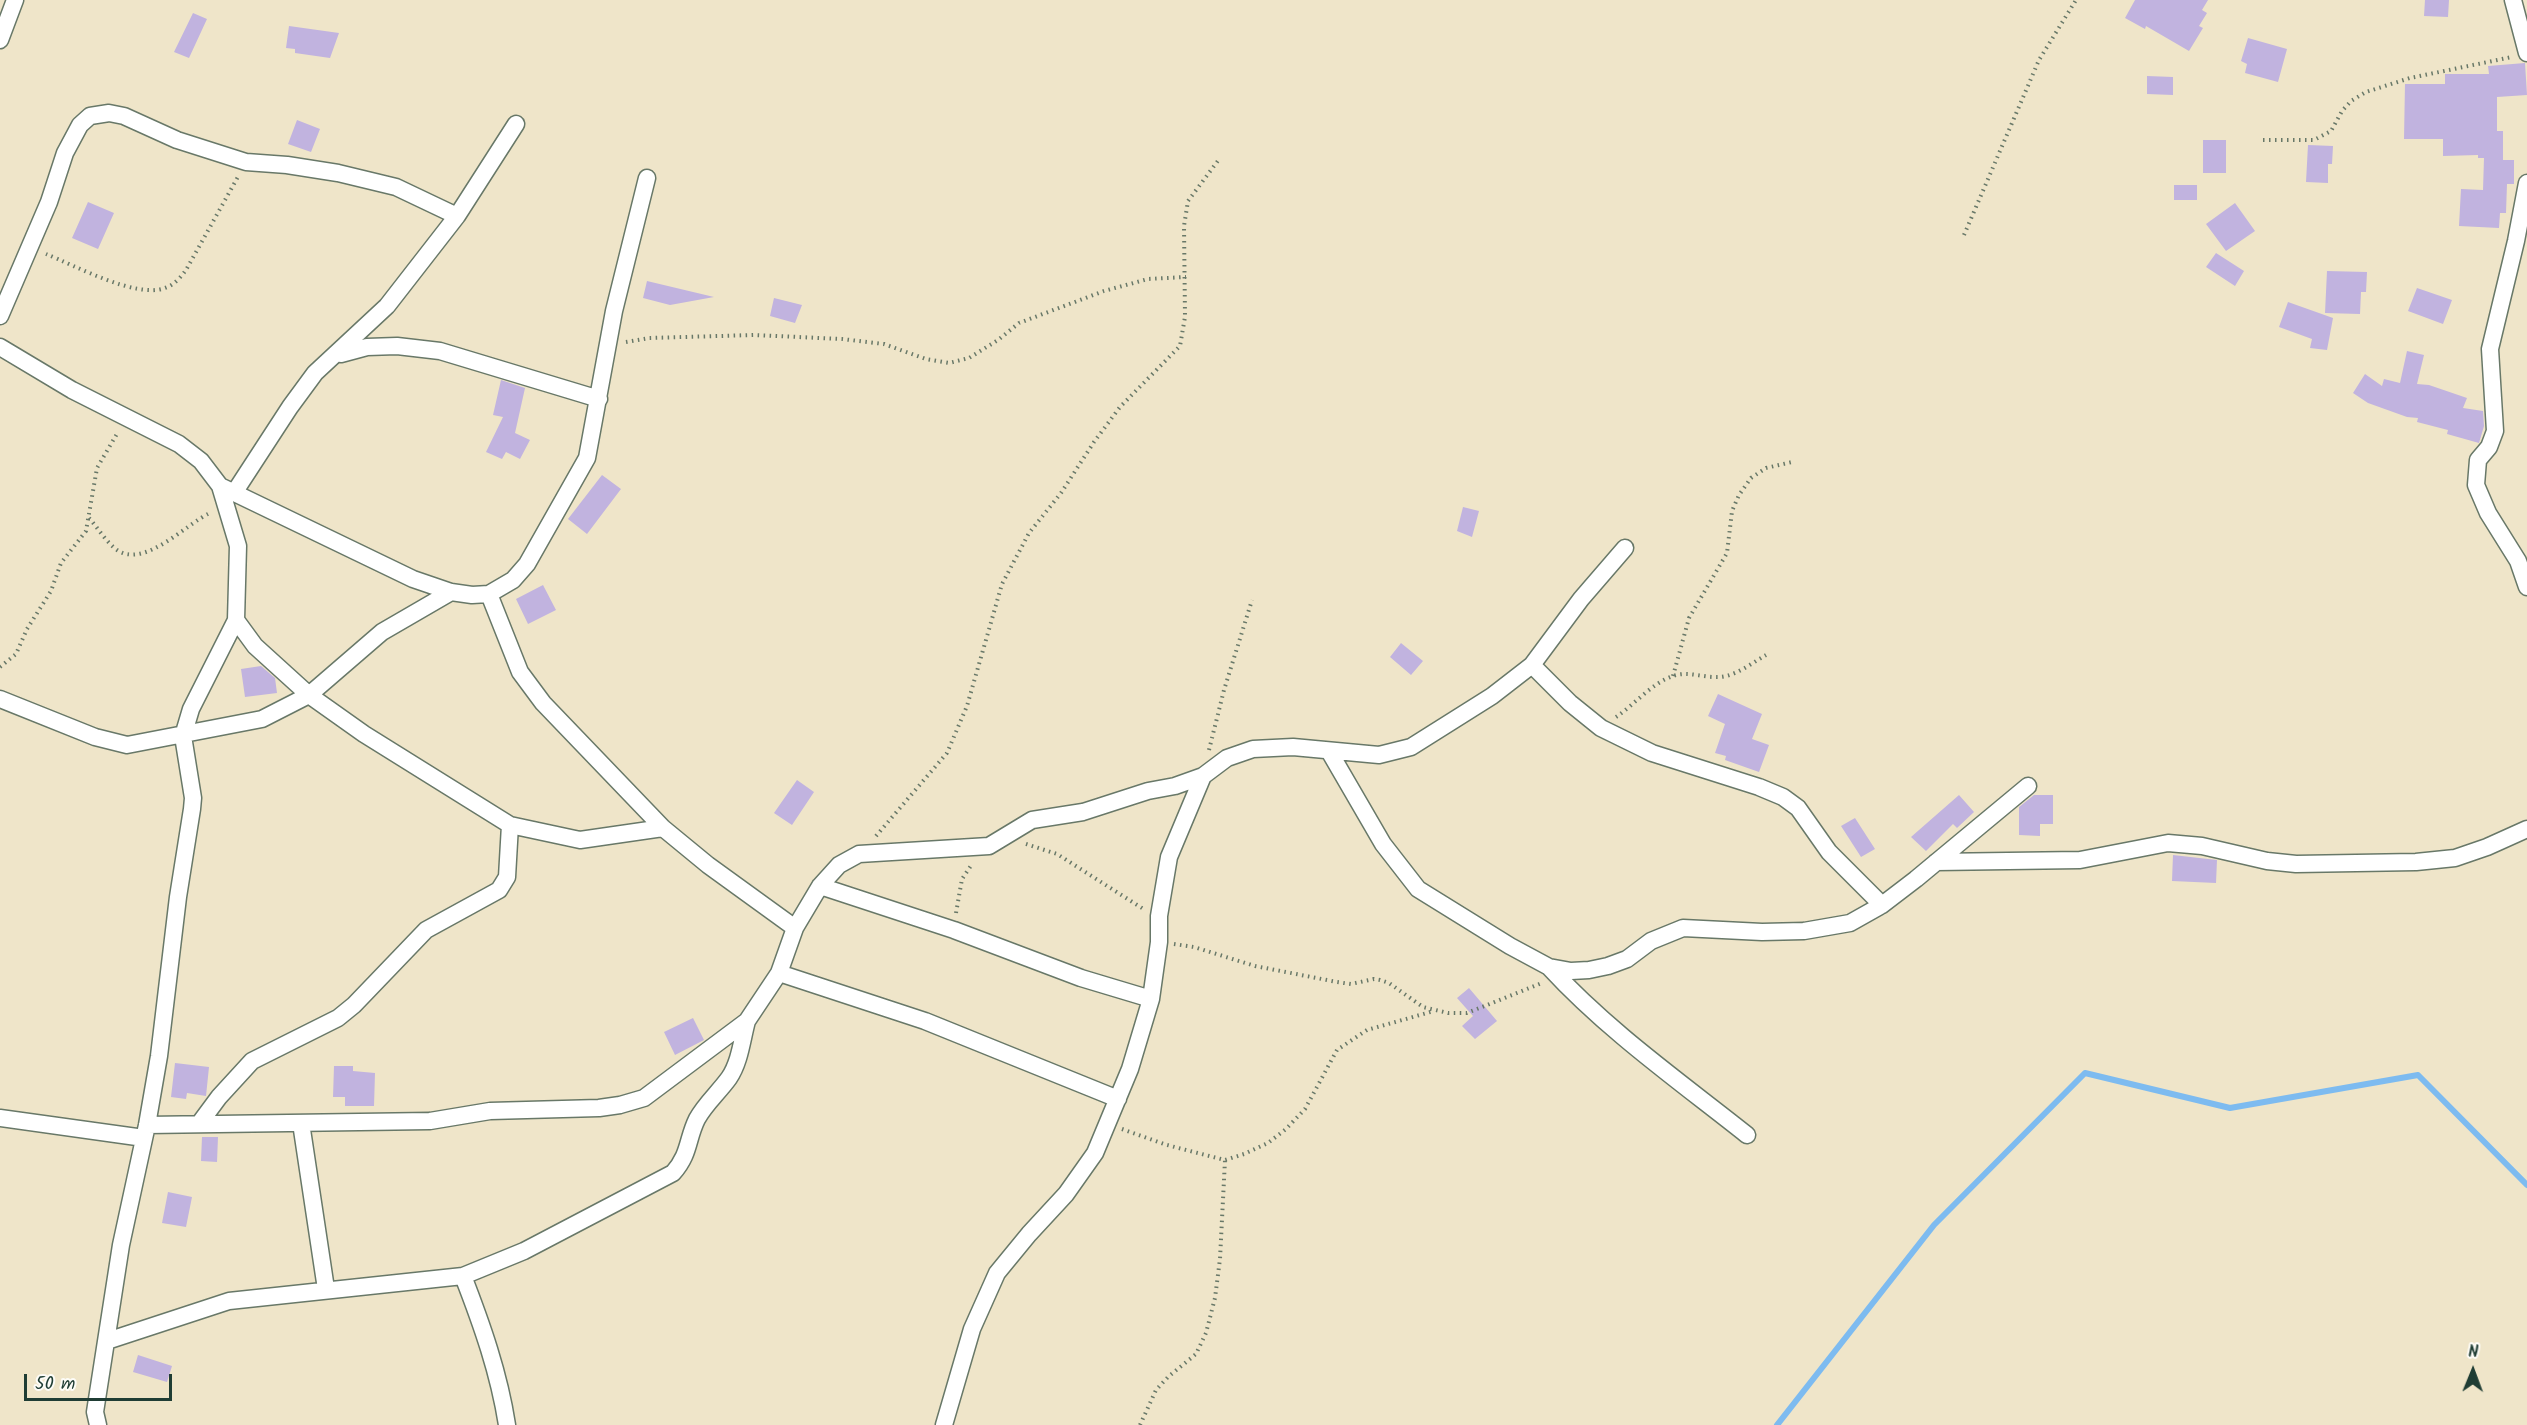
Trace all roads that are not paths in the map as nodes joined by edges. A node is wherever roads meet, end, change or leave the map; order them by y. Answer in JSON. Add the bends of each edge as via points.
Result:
{"nodes":[{"id":1,"x":15,"y":0,"type":"edge"},
{"id":2,"x":2513,"y":0,"type":"edge"},
{"id":3,"x":0,"y":40,"type":"edge"},
{"id":4,"x":2522,"y":55,"type":"edge"},
{"id":5,"x":516,"y":124,"type":"dead end"},
{"id":6,"x":647,"y":178,"type":"dead end"},
{"id":7,"x":2527,"y":183,"type":"edge"},
{"id":8,"x":457,"y":216,"type":"junction"},
{"id":9,"x":0,"y":316,"type":"edge"},
{"id":10,"x":0,"y":347,"type":"edge"},
{"id":11,"x":338,"y":355,"type":"junction"},
{"id":12,"x":599,"y":399,"type":"junction"},
{"id":13,"x":227,"y":495,"type":"junction"},
{"id":14,"x":1625,"y":548,"type":"dead end"},
{"id":15,"x":2527,"y":587,"type":"edge"},
{"id":16,"x":451,"y":592,"type":"junction"},
{"id":17,"x":489,"y":594,"type":"junction"},
{"id":18,"x":236,"y":620,"type":"junction"},
{"id":19,"x":1532,"y":665,"type":"junction"},
{"id":20,"x":309,"y":695,"type":"junction"},
{"id":21,"x":0,"y":699,"type":"edge"},
{"id":22,"x":183,"y":736,"type":"junction"},
{"id":23,"x":1329,"y":751,"type":"junction"},
{"id":24,"x":1204,"y":775,"type":"junction"},
{"id":25,"x":1175,"y":786,"type":"junction"},
{"id":26,"x":2028,"y":786,"type":"dead end"},
{"id":27,"x":1184,"y":819,"type":"junction"},
{"id":28,"x":510,"y":825,"type":"junction"},
{"id":29,"x":663,"y":828,"type":"junction"},
{"id":30,"x":2527,"y":829,"type":"edge"},
{"id":31,"x":1936,"y":862,"type":"junction"},
{"id":32,"x":820,"y":886,"type":"junction"},
{"id":33,"x":1882,"y":905,"type":"junction"},
{"id":34,"x":795,"y":928,"type":"junction"},
{"id":35,"x":1553,"y":972,"type":"junction"},
{"id":36,"x":779,"y":973,"type":"junction"},
{"id":37,"x":1151,"y":999,"type":"junction"},
{"id":38,"x":747,"y":1021,"type":"junction"},
{"id":39,"x":1118,"y":1099,"type":"junction"},
{"id":40,"x":0,"y":1118,"type":"edge"},
{"id":41,"x":301,"y":1122,"type":"junction"},
{"id":42,"x":199,"y":1124,"type":"junction"},
{"id":43,"x":146,"y":1131,"type":"junction"},
{"id":44,"x":1747,"y":1135,"type":"dead end"},
{"id":45,"x":463,"y":1276,"type":"junction"},
{"id":46,"x":326,"y":1289,"type":"junction"},
{"id":47,"x":107,"y":1341,"type":"junction"},
{"id":48,"x":98,"y":1425,"type":"edge"},
{"id":49,"x":507,"y":1425,"type":"edge"},
{"id":50,"x":944,"y":1425,"type":"edge"}],
"edges":[{"from":1,"to":3,"type":"street"},
{"from":2,"to":4,"type":"street"},
{"from":5,"to":8,"type":"street"},
{"from":6,"to":12,"type":"street","via":[[614,311]]},
{"from":7,"to":15,"type":"street","via":[[2490,349],[2495,431],[2478,460],[2476,485],[2488,513],[2518,561]]},
{"from":8,"to":9,"type":"street","via":[[396,187],[328,171],[246,162],[177,140],[124,117],[109,113],[90,116],[80,125],[65,153],[31,248]]},
{"from":8,"to":11,"type":"street","via":[[387,306]]},
{"from":10,"to":13,"type":"street","via":[[179,444],[201,461]]},
{"from":11,"to":12,"type":"street","via":[[367,347],[440,351]]},
{"from":11,"to":13,"type":"street","via":[[315,373]]},
{"from":12,"to":17,"type":"street","via":[[587,458],[527,564],[513,580]]},
{"from":13,"to":16,"type":"street","via":[[413,579]]},
{"from":13,"to":18,"type":"street","via":[[238,546]]},
{"from":14,"to":19,"type":"street"},
{"from":16,"to":17,"type":"street"},
{"from":16,"to":20,"type":"street","via":[[382,632]]},
{"from":17,"to":29,"type":"street","via":[[520,672],[543,703]]},
{"from":18,"to":20,"type":"street","via":[[255,646]]},
{"from":18,"to":22,"type":"street","via":[[191,709]]},
{"from":19,"to":23,"type":"street","via":[[1492,696],[1411,747],[1379,755]]},
{"from":19,"to":33,"type":"street","via":[[1601,728],[1652,753],[1783,797],[1798,808],[1829,852]]},
{"from":20,"to":22,"type":"street","via":[[262,719]]},
{"from":20,"to":28,"type":"street"},
{"from":21,"to":22,"type":"street","via":[[117,744]]},
{"from":22,"to":43,"type":"street","via":[[193,798]]},
{"from":23,"to":24,"type":"street","via":[[1253,748],[1227,758]]},
{"from":23,"to":35,"type":"street","via":[[1383,844],[1418,889]]},
{"from":24,"to":25,"type":"street"},
{"from":24,"to":27,"type":"street"},
{"from":25,"to":27,"type":"street"},
{"from":25,"to":32,"type":"street","via":[[1148,790],[1083,812],[1032,820],[995,842],[859,854],[839,865]]},
{"from":26,"to":31,"type":"street"},
{"from":27,"to":37,"type":"street","via":[[1169,857]]},
{"from":28,"to":29,"type":"street","via":[[580,840]]},
{"from":28,"to":42,"type":"street","via":[[507,877],[499,890],[426,930],[338,1018],[252,1061]]},
{"from":29,"to":34,"type":"street"},
{"from":30,"to":31,"type":"street","via":[[2455,858],[2416,862],[2296,864],[2168,843],[2080,860]]},
{"from":31,"to":33,"type":"street"},
{"from":32,"to":34,"type":"street"},
{"from":32,"to":37,"type":"street"},
{"from":33,"to":35,"type":"street","via":[[1850,923],[1804,931],[1683,928],[1608,966]]},
{"from":34,"to":36,"type":"street"},
{"from":35,"to":44,"type":"street","via":[[1617,1034]]},
{"from":36,"to":38,"type":"street"},
{"from":36,"to":39,"type":"street","via":[[925,1021]]},
{"from":37,"to":39,"type":"street"},
{"from":38,"to":41,"type":"street","via":[[654,1093],[633,1102],[599,1108],[490,1111],[430,1122]]},
{"from":38,"to":45,"type":"street","via":[[734,1068],[699,1116],[689,1149],[673,1173],[524,1251]]},
{"from":39,"to":50,"type":"street","via":[[1095,1153],[1066,1194],[997,1273],[972,1329]]},
{"from":40,"to":43,"type":"street"},
{"from":41,"to":42,"type":"street"},
{"from":41,"to":46,"type":"street"},
{"from":42,"to":43,"type":"street"},
{"from":43,"to":47,"type":"street","via":[[121,1245]]},
{"from":45,"to":46,"type":"street"},
{"from":45,"to":49,"type":"street","via":[[486,1333]]},
{"from":46,"to":47,"type":"street","via":[[229,1301]]},
{"from":47,"to":48,"type":"street","via":[[95,1412]]}]}
